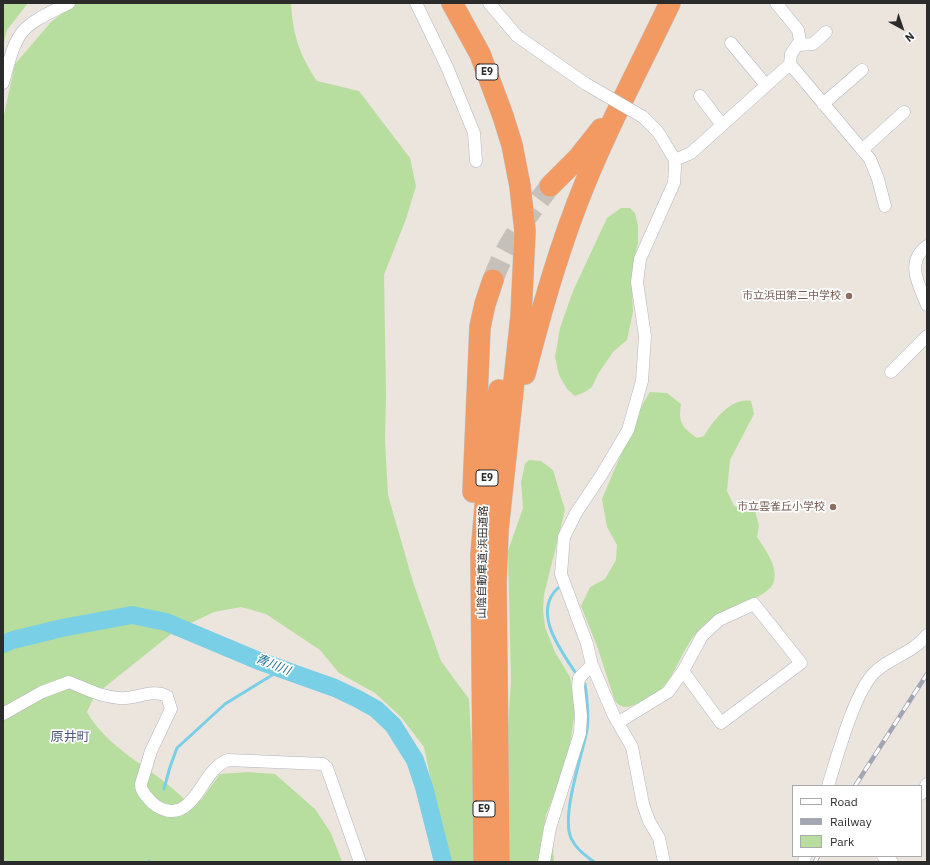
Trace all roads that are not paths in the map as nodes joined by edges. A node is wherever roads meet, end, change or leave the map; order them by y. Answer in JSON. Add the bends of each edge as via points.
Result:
{"nodes":[{"id":1,"x":69,"y":3,"type":"edge"},
{"id":2,"x":416,"y":3,"type":"edge"},
{"id":3,"x":452,"y":3,"type":"edge"},
{"id":4,"x":489,"y":3,"type":"edge"},
{"id":5,"x":670,"y":3,"type":"edge"},
{"id":6,"x":776,"y":3,"type":"edge"},
{"id":7,"x":826,"y":32,"type":"dead end"},
{"id":8,"x":731,"y":43,"type":"dead end"},
{"id":9,"x":799,"y":44,"type":"junction"},
{"id":10,"x":790,"y":64,"type":"junction"},
{"id":11,"x":862,"y":70,"type":"dead end"},
{"id":12,"x":634,"y":80,"type":"junction"},
{"id":13,"x":3,"y":83,"type":"edge"},
{"id":14,"x":766,"y":85,"type":"junction"},
{"id":15,"x":700,"y":96,"type":"dead end"},
{"id":16,"x":823,"y":104,"type":"junction"},
{"id":17,"x":904,"y":112,"type":"dead end"},
{"id":18,"x":722,"y":125,"type":"junction"},
{"id":19,"x":862,"y":150,"type":"junction"},
{"id":20,"x":675,"y":160,"type":"junction"},
{"id":21,"x":476,"y":161,"type":"dead end"},
{"id":22,"x":550,"y":186,"type":"tunnel mouth"},
{"id":23,"x":885,"y":206,"type":"dead end"},
{"id":24,"x":927,"y":246,"type":"edge"},
{"id":25,"x":520,"y":264,"type":"junction"},
{"id":26,"x":492,"y":280,"type":"tunnel mouth"},
{"id":27,"x":927,"y":305,"type":"edge"},
{"id":28,"x":927,"y":336,"type":"edge"},
{"id":29,"x":891,"y":372,"type":"dead end"},
{"id":30,"x":502,"y":483,"type":"junction"},
{"id":31,"x":927,"y":635,"type":"edge"},
{"id":32,"x":592,"y":665,"type":"junction"},
{"id":33,"x":683,"y":671,"type":"junction"},
{"id":34,"x":482,"y":694,"type":"junction"},
{"id":35,"x":3,"y":714,"type":"edge"},
{"id":36,"x":619,"y":722,"type":"junction"},
{"id":37,"x":491,"y":758,"type":"junction"},
{"id":38,"x":828,"y":785,"type":"edge"},
{"id":39,"x":360,"y":862,"type":"edge"},
{"id":40,"x":484,"y":862,"type":"edge"},
{"id":41,"x":499,"y":862,"type":"edge"},
{"id":42,"x":544,"y":862,"type":"edge"},
{"id":43,"x":664,"y":862,"type":"edge"}],
"edges":[{"from":1,"to":13,"type":"street","via":[[37,19],[20,33],[14,44]]},
{"from":2,"to":21,"type":"street","via":[[447,67],[474,133]]},
{"from":3,"to":25,"type":"highway","number":"E9","via":[[480,54],[512,145]]},
{"from":4,"to":20,"type":"street","bridge":true,"via":[[517,36],[586,84],[643,117],[658,132]]},
{"from":5,"to":12,"type":"highway"},
{"from":6,"to":9,"type":"street","via":[[800,34]]},
{"from":7,"to":9,"type":"street","via":[[813,44]]},
{"from":8,"to":14,"type":"street"},
{"from":9,"to":10,"type":"street","via":[[791,54]]},
{"from":10,"to":14,"type":"street"},
{"from":10,"to":16,"type":"street"},
{"from":11,"to":16,"type":"street"},
{"from":12,"to":22,"type":"highway","via":[[597,135]]},
{"from":12,"to":30,"type":"highway","via":[[586,181],[548,285],[512,426]]},
{"from":14,"to":18,"type":"street"},
{"from":15,"to":18,"type":"street"},
{"from":16,"to":19,"type":"street"},
{"from":17,"to":19,"type":"street"},
{"from":18,"to":20,"type":"street","via":[[691,153]]},
{"from":19,"to":23,"type":"street","via":[[874,168]]},
{"from":20,"to":32,"type":"street","via":[[674,183],[640,258],[637,282],[645,336],[642,381],[628,430],[576,513],[564,537],[561,574],[587,644]]},
{"from":24,"to":27,"type":"street","via":[[915,260],[914,273]]},
{"from":25,"to":30,"type":"highway","name":"山陰自動車道;浜田道路","number":"E9","via":[[521,316]]},
{"from":25,"to":34,"type":"highway","name":"山陰自動車道;浜田道路","number":"E9","via":[[490,447],[485,498],[481,555]]},
{"from":26,"to":34,"type":"highway","via":[[480,327],[472,514],[473,603]]},
{"from":28,"to":29,"type":"street"},
{"from":30,"to":37,"type":"highway","name":"山陰自動車道;浜田道路","number":"E9","via":[[498,530]]},
{"from":31,"to":38,"type":"street","via":[[919,646],[875,672],[861,690]]},
{"from":32,"to":36,"type":"street"},
{"from":32,"to":42,"type":"street","via":[[579,678],[580,733],[550,828]]},
{"from":33,"to":33,"type":"street","via":[[702,636],[719,620],[754,604],[801,663],[721,722]]},
{"from":33,"to":36,"type":"street","via":[[668,692]]},
{"from":34,"to":37,"type":"highway","name":"山陰自動車道;浜田道路","number":"E9"},
{"from":35,"to":39,"type":"street","via":[[42,692],[69,682],[92,693],[117,698],[160,693],[167,696],[171,709],[151,751],[141,784],[141,789],[156,807],[171,811],[189,804],[210,774],[228,760],[323,764],[328,768]]},
{"from":36,"to":43,"type":"street","via":[[632,747],[643,804],[649,822],[659,838]]},
{"from":37,"to":40,"type":"highway","name":"山陰自動車道;浜田道路","number":"E9"},
{"from":37,"to":41,"type":"highway","name":"山陰自動車道;浜田道路","number":"E9"}]}
